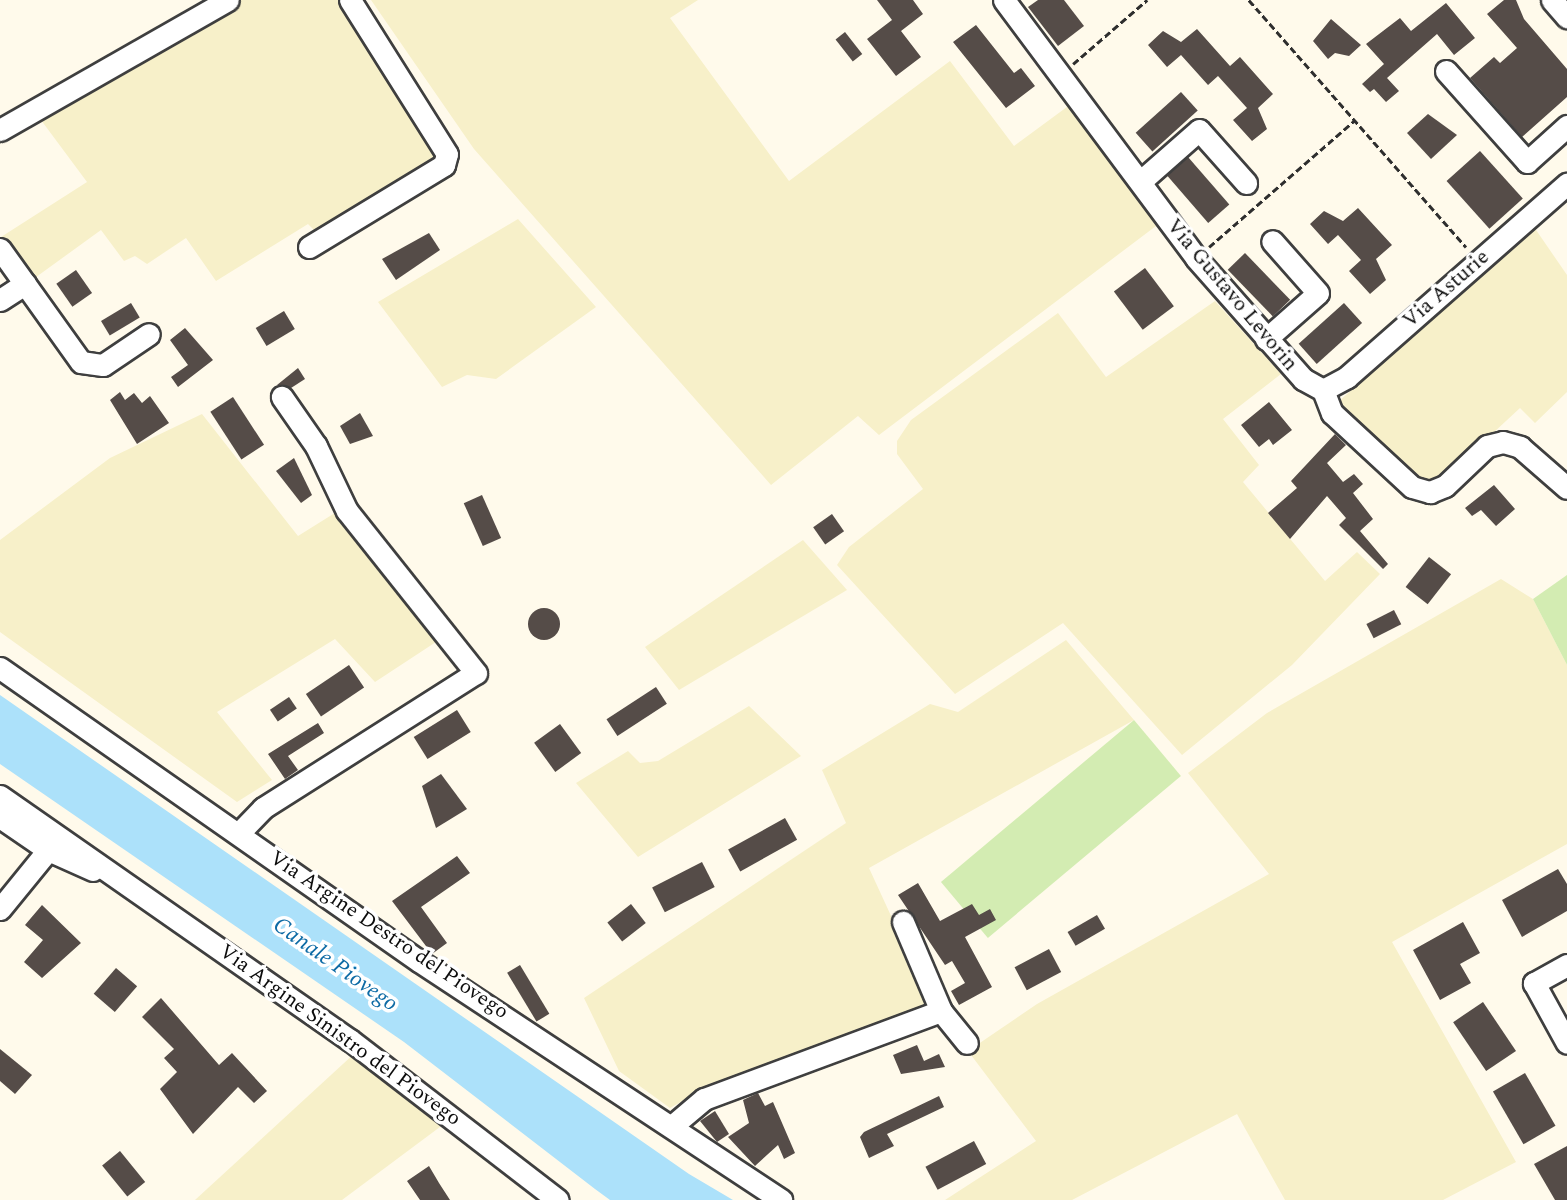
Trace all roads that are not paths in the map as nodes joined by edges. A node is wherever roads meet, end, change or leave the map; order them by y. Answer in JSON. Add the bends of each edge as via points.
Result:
{"nodes":[{"id":1,"x":228,"y":0,"type":"edge"},
{"id":2,"x":349,"y":0,"type":"edge"},
{"id":3,"x":1004,"y":0,"type":"edge"},
{"id":4,"x":1446,"y":71,"type":"dead end"},
{"id":5,"x":1567,"y":126,"type":"edge"},
{"id":6,"x":0,"y":130,"type":"edge"},
{"id":7,"x":1141,"y":181,"type":"junction"},
{"id":8,"x":1246,"y":183,"type":"dead end"},
{"id":9,"x":1567,"y":184,"type":"edge"},
{"id":10,"x":1272,"y":242,"type":"dead end"},
{"id":11,"x":309,"y":247,"type":"dead end"},
{"id":12,"x":0,"y":249,"type":"edge"},
{"id":13,"x":25,"y":284,"type":"junction"},
{"id":14,"x":0,"y":300,"type":"edge"},
{"id":15,"x":149,"y":334,"type":"dead end"},
{"id":16,"x":1266,"y":339,"type":"junction"},
{"id":17,"x":1323,"y":390,"type":"junction"},
{"id":18,"x":282,"y":397,"type":"dead end"},
{"id":19,"x":1567,"y":488,"type":"edge"},
{"id":20,"x":0,"y":667,"type":"edge"},
{"id":21,"x":0,"y":796,"type":"edge"},
{"id":22,"x":0,"y":817,"type":"edge"},
{"id":23,"x":240,"y":832,"type":"junction"},
{"id":24,"x":48,"y":850,"type":"junction"},
{"id":25,"x":118,"y":877,"type":"junction"},
{"id":26,"x":0,"y":909,"type":"edge"},
{"id":27,"x":903,"y":922,"type":"dead end"},
{"id":28,"x":1567,"y":965,"type":"edge"},
{"id":29,"x":941,"y":1011,"type":"junction"},
{"id":30,"x":967,"y":1043,"type":"dead end"},
{"id":31,"x":1567,"y":1043,"type":"edge"},
{"id":32,"x":672,"y":1125,"type":"junction"},
{"id":33,"x":558,"y":1200,"type":"edge"},
{"id":34,"x":781,"y":1200,"type":"edge"}],
"edges":[{"from":1,"to":6,"type":"street"},
{"from":2,"to":11,"type":"street","via":[[447,154],[444,165]]},
{"from":3,"to":7,"type":"street","name":"Via Gustavo Levorin"},
{"from":4,"to":5,"type":"street","via":[[1527,162]]},
{"from":7,"to":8,"type":"street","via":[[1199,130]]},
{"from":7,"to":16,"type":"street","name":"Via Gustavo Levorin"},
{"from":9,"to":17,"type":"street","name":"Via Asturie","via":[[1347,377]]},
{"from":10,"to":16,"type":"street","via":[[1318,293]]},
{"from":12,"to":13,"type":"street"},
{"from":13,"to":14,"type":"street"},
{"from":13,"to":15,"type":"street","via":[[87,366],[103,365]]},
{"from":16,"to":17,"type":"street","name":"Via Gustavo Levorin","via":[[1303,379]]},
{"from":17,"to":19,"type":"street","name":"Via Gustavo Levorin","via":[[1332,413],[1412,487],[1430,492],[1487,446],[1503,442],[1520,447]]},
{"from":18,"to":23,"type":"street","via":[[316,446],[347,511],[476,673],[263,808]]},
{"from":20,"to":23,"type":"street","name":"Via Argine Destro del Piovego"},
{"from":21,"to":25,"type":"street","name":"Via Argine Sinistro del Piovego"},
{"from":22,"to":24,"type":"street","name":"Via Argine Sinistro del Piovego"},
{"from":23,"to":32,"type":"street","name":"Via Argine Destro del Piovego","via":[[419,961]]},
{"from":24,"to":25,"type":"street","name":"Via Argine Sinistro del Piovego"},
{"from":24,"to":26,"type":"street"},
{"from":25,"to":33,"type":"street","name":"Via Argine Sinistro del Piovego","via":[[349,1040]]},
{"from":27,"to":29,"type":"street"},
{"from":28,"to":31,"type":"street","via":[[1534,983]]},
{"from":29,"to":30,"type":"street"},
{"from":29,"to":32,"type":"street","via":[[704,1099]]},
{"from":32,"to":34,"type":"street","name":"Via Argine Destro del Piovego"}]}
